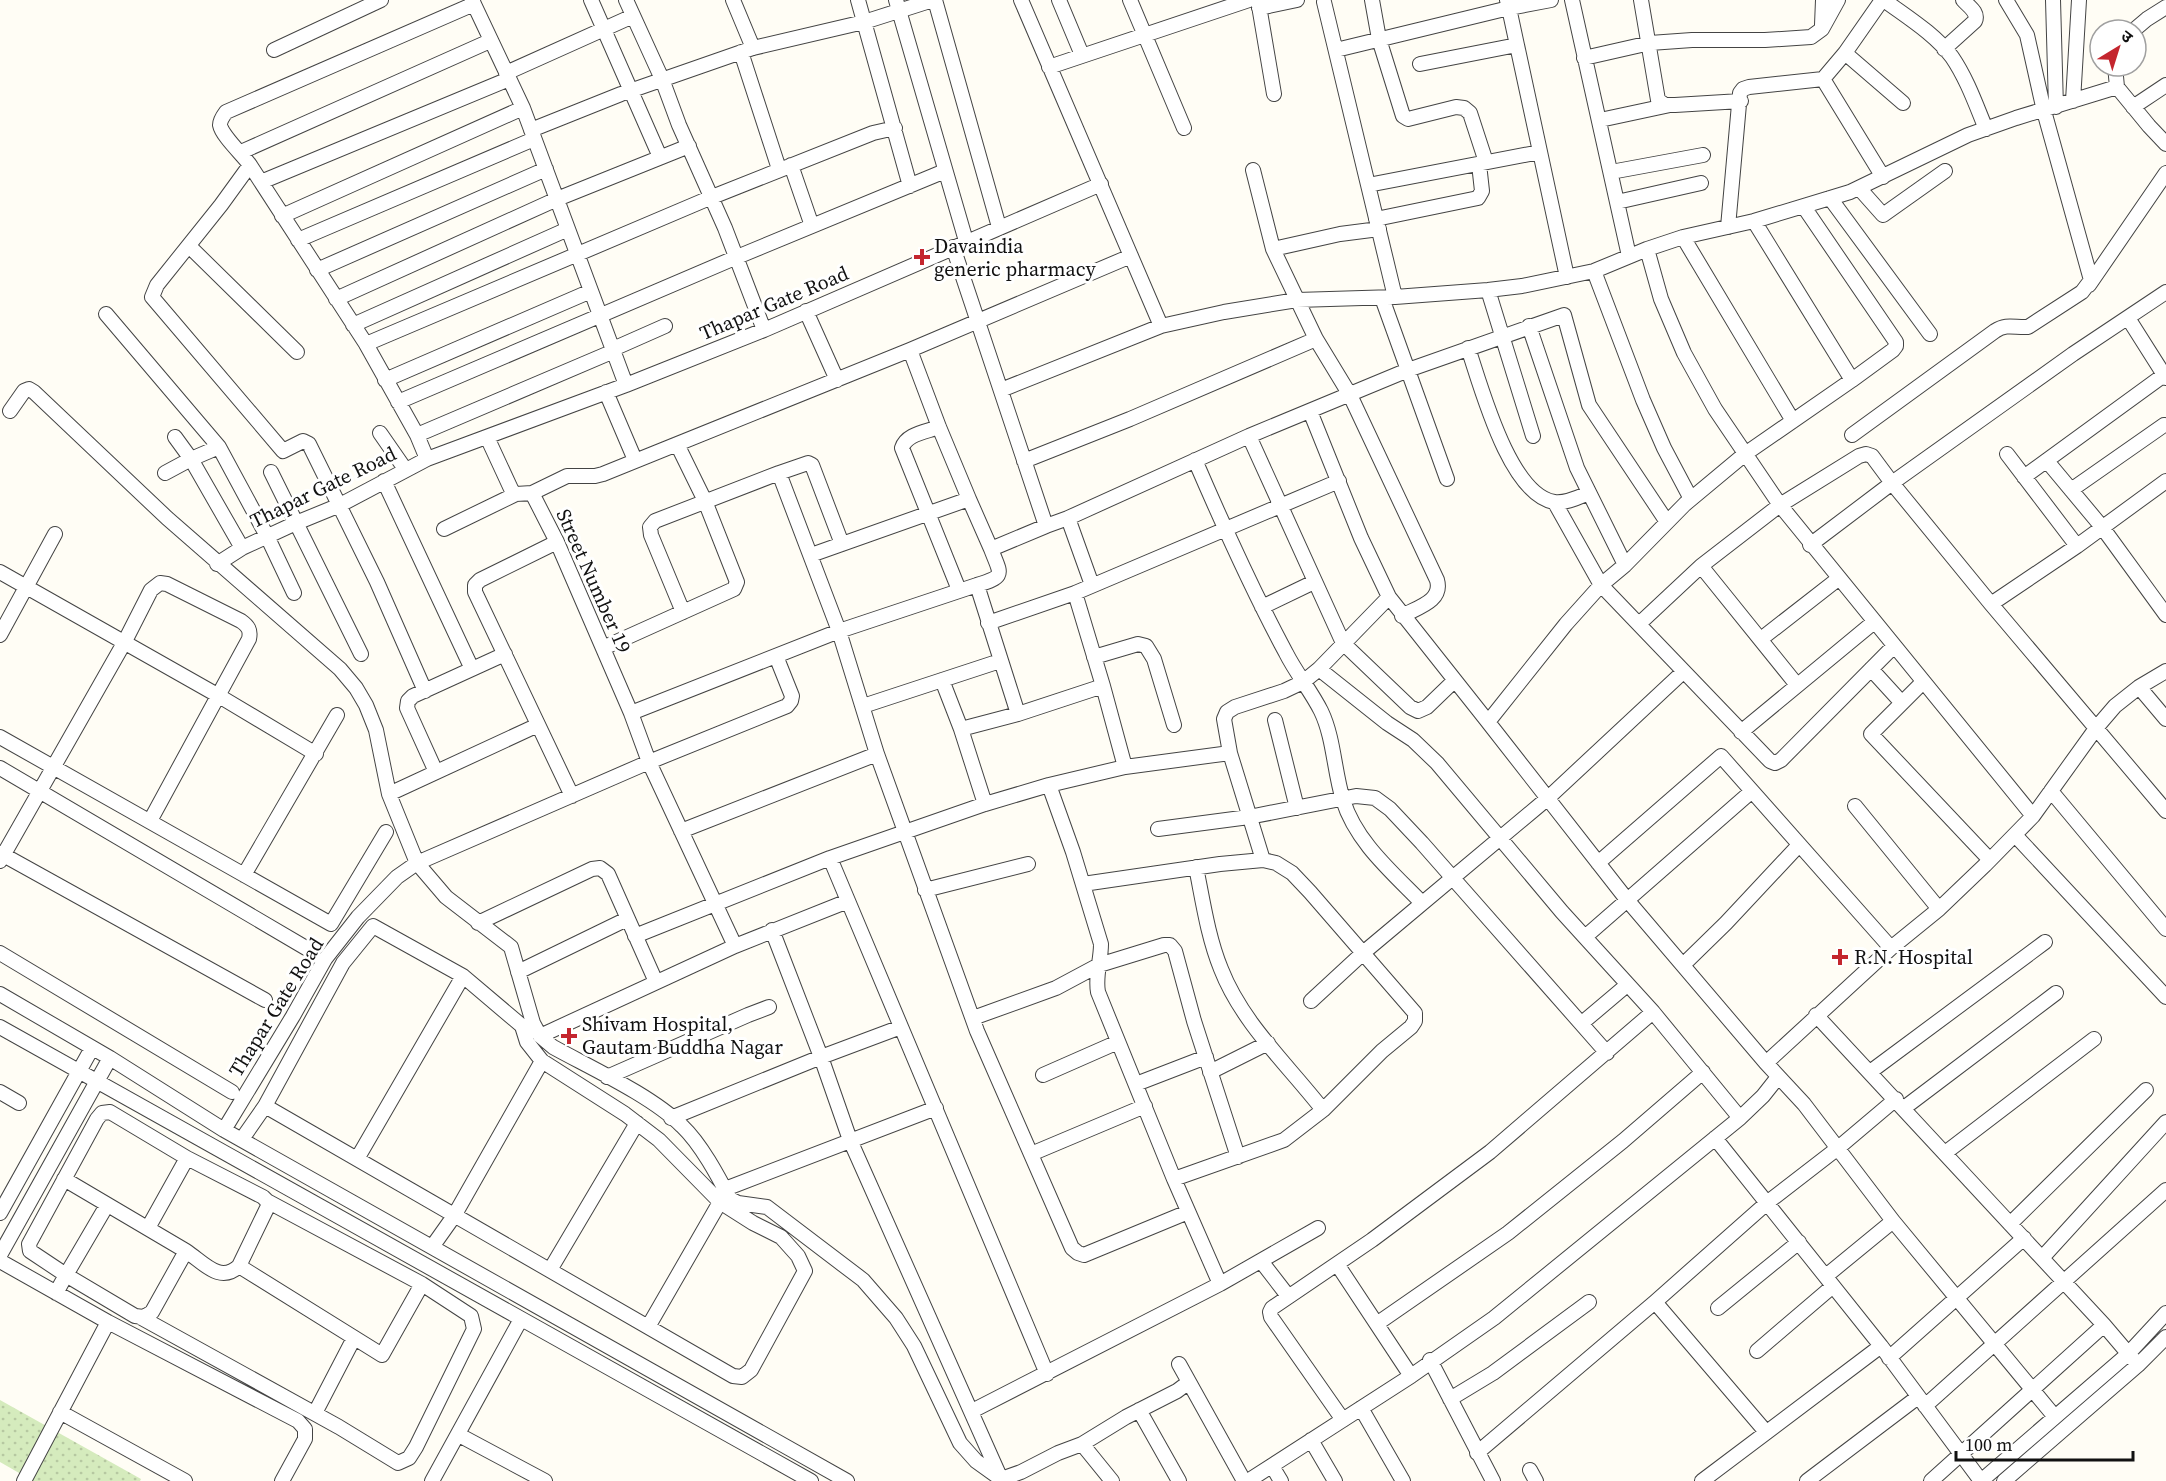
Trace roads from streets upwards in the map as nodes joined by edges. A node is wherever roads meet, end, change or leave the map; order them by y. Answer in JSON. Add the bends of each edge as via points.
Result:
{"nodes":[{"id":1,"x":381,"y":0,"type":"edge"},
{"id":2,"x":591,"y":0,"type":"edge"},
{"id":3,"x":626,"y":0,"type":"edge"},
{"id":4,"x":733,"y":0,"type":"edge"},
{"id":5,"x":858,"y":0,"type":"edge"},
{"id":6,"x":934,"y":0,"type":"edge"},
{"id":7,"x":1021,"y":0,"type":"edge"},
{"id":8,"x":1059,"y":0,"type":"edge"},
{"id":9,"x":1130,"y":0,"type":"edge"},
{"id":10,"x":1298,"y":0,"type":"edge"},
{"id":11,"x":1372,"y":0,"type":"edge"},
{"id":12,"x":1551,"y":0,"type":"edge"},
{"id":13,"x":1572,"y":0,"type":"edge"},
{"id":14,"x":1641,"y":0,"type":"edge"},
{"id":15,"x":1823,"y":0,"type":"edge"},
{"id":16,"x":1838,"y":0,"type":"edge"},
{"id":17,"x":1883,"y":0,"type":"edge"},
{"id":18,"x":1963,"y":0,"type":"edge"},
{"id":19,"x":2006,"y":0,"type":"edge"},
{"id":20,"x":2053,"y":0,"type":"edge"},
{"id":21,"x":2079,"y":0,"type":"edge"},
{"id":22,"x":1328,"y":1,"type":"edge"},
{"id":23,"x":473,"y":2,"type":"edge"},
{"id":24,"x":1255,"y":3,"type":"edge"},
{"id":25,"x":1508,"y":4,"type":"edge"},
{"id":26,"x":897,"y":6,"type":"edge"},
{"id":27,"x":2166,"y":7,"type":"edge"},
{"id":28,"x":633,"y":16,"type":"junction"},
{"id":29,"x":2148,"y":18,"type":"edge"},
{"id":30,"x":864,"y":22,"type":"junction"},
{"id":31,"x":604,"y":29,"type":"junction"},
{"id":32,"x":1822,"y":29,"type":"junction"},
{"id":33,"x":1145,"y":34,"type":"junction"},
{"id":34,"x":1379,"y":39,"type":"junction"},
{"id":35,"x":490,"y":42,"type":"junction"},
{"id":36,"x":1650,"y":43,"type":"junction"},
{"id":37,"x":1517,"y":45,"type":"junction"},
{"id":38,"x":1944,"y":49,"type":"junction"},
{"id":39,"x":274,"y":50,"type":"dead end"},
{"id":40,"x":747,"y":50,"type":"junction"},
{"id":41,"x":1336,"y":50,"type":"junction"},
{"id":42,"x":1845,"y":53,"type":"junction"},
{"id":43,"x":1082,"y":55,"type":"junction"},
{"id":44,"x":1584,"y":58,"type":"junction"},
{"id":45,"x":1420,"y":64,"type":"dead end"},
{"id":46,"x":1049,"y":67,"type":"junction"},
{"id":47,"x":507,"y":76,"type":"junction"},
{"id":48,"x":2116,"y":78,"type":"edge"},
{"id":49,"x":662,"y":79,"type":"junction"},
{"id":50,"x":1823,"y":79,"type":"junction"},
{"id":51,"x":2166,"y":85,"type":"edge"},
{"id":52,"x":2116,"y":87,"type":"junction"},
{"id":53,"x":631,"y":90,"type":"junction"},
{"id":54,"x":1274,"y":94,"type":"dead end"},
{"id":55,"x":1741,"y":101,"type":"junction"},
{"id":56,"x":2073,"y":101,"type":"junction"},
{"id":57,"x":1903,"y":103,"type":"dead end"},
{"id":58,"x":1670,"y":105,"type":"junction"},
{"id":59,"x":2133,"y":107,"type":"junction"},
{"id":60,"x":523,"y":108,"type":"junction"},
{"id":61,"x":2050,"y":109,"type":"junction"},
{"id":62,"x":1600,"y":120,"type":"junction"},
{"id":63,"x":895,"y":128,"type":"junction"},
{"id":64,"x":1184,"y":128,"type":"dead end"},
{"id":65,"x":1986,"y":129,"type":"junction"},
{"id":66,"x":532,"y":134,"type":"junction"},
{"id":67,"x":2166,"y":144,"type":"edge"},
{"id":68,"x":688,"y":146,"type":"junction"},
{"id":69,"x":241,"y":152,"type":"junction"},
{"id":70,"x":1540,"y":152,"type":"junction"},
{"id":71,"x":1703,"y":156,"type":"dead end"},
{"id":72,"x":660,"y":157,"type":"junction"},
{"id":73,"x":1483,"y":163,"type":"junction"},
{"id":74,"x":250,"y":165,"type":"junction"},
{"id":75,"x":785,"y":167,"type":"junction"},
{"id":76,"x":546,"y":169,"type":"junction"},
{"id":77,"x":1253,"y":170,"type":"dead end"},
{"id":78,"x":945,"y":171,"type":"junction"},
{"id":79,"x":1945,"y":171,"type":"dead end"},
{"id":80,"x":1611,"y":172,"type":"junction"},
{"id":81,"x":2166,"y":173,"type":"edge"},
{"id":82,"x":1884,"y":177,"type":"junction"},
{"id":83,"x":261,"y":182,"type":"junction"},
{"id":84,"x":1701,"y":183,"type":"dead end"},
{"id":85,"x":1101,"y":184,"type":"junction"},
{"id":86,"x":1368,"y":185,"type":"junction"},
{"id":87,"x":910,"y":186,"type":"junction"},
{"id":88,"x":1859,"y":188,"type":"junction"},
{"id":89,"x":712,"y":197,"type":"junction"},
{"id":90,"x":1830,"y":198,"type":"junction"},
{"id":91,"x":557,"y":199,"type":"junction"},
{"id":92,"x":1617,"y":202,"type":"junction"},
{"id":93,"x":1804,"y":207,"type":"junction"},
{"id":94,"x":282,"y":216,"type":"junction"},
{"id":95,"x":1754,"y":221,"type":"junction"},
{"id":96,"x":1378,"y":224,"type":"junction"},
{"id":97,"x":812,"y":226,"type":"junction"},
{"id":98,"x":999,"y":227,"type":"junction"},
{"id":99,"x":1728,"y":227,"type":"junction"},
{"id":100,"x":568,"y":230,"type":"junction"},
{"id":101,"x":1683,"y":237,"type":"junction"},
{"id":102,"x":298,"y":240,"type":"junction"},
{"id":103,"x":959,"y":244,"type":"junction"},
{"id":104,"x":189,"y":246,"type":"junction"},
{"id":105,"x":1273,"y":249,"type":"junction"},
{"id":106,"x":1647,"y":249,"type":"junction"},
{"id":107,"x":577,"y":255,"type":"junction"},
{"id":108,"x":1131,"y":256,"type":"junction"},
{"id":109,"x":1629,"y":256,"type":"junction"},
{"id":110,"x":737,"y":257,"type":"junction"},
{"id":111,"x":317,"y":270,"type":"junction"},
{"id":112,"x":1594,"y":271,"type":"junction"},
{"id":113,"x":1567,"y":277,"type":"junction"},
{"id":114,"x":2088,"y":287,"type":"junction"},
{"id":115,"x":1488,"y":290,"type":"junction"},
{"id":116,"x":591,"y":291,"type":"junction"},
{"id":117,"x":2166,"y":292,"type":"edge"},
{"id":118,"x":1389,"y":298,"type":"junction"},
{"id":119,"x":336,"y":299,"type":"junction"},
{"id":120,"x":1297,"y":300,"type":"junction"},
{"id":121,"x":806,"y":311,"type":"junction"},
{"id":122,"x":106,"y":314,"type":"dead end"},
{"id":123,"x":602,"y":316,"type":"junction"},
{"id":124,"x":2128,"y":318,"type":"junction"},
{"id":125,"x":978,"y":319,"type":"junction"},
{"id":126,"x":353,"y":325,"type":"junction"},
{"id":127,"x":665,"y":326,"type":"dead end"},
{"id":128,"x":1161,"y":326,"type":"junction"},
{"id":129,"x":1530,"y":326,"type":"junction"},
{"id":130,"x":764,"y":330,"type":"junction"},
{"id":131,"x":1930,"y":334,"type":"dead end"},
{"id":132,"x":1502,"y":336,"type":"junction"},
{"id":133,"x":1316,"y":339,"type":"junction"},
{"id":134,"x":366,"y":344,"type":"junction"},
{"id":135,"x":1468,"y":348,"type":"junction"},
{"id":136,"x":613,"y":350,"type":"junction"},
{"id":137,"x":910,"y":350,"type":"junction"},
{"id":138,"x":297,"y":352,"type":"dead end"},
{"id":139,"x":1408,"y":370,"type":"junction"},
{"id":140,"x":2165,"y":376,"type":"edge"},
{"id":141,"x":385,"y":380,"type":"junction"},
{"id":142,"x":837,"y":380,"type":"junction"},
{"id":143,"x":1852,"y":380,"type":"junction"},
{"id":144,"x":626,"y":385,"type":"junction"},
{"id":145,"x":1001,"y":390,"type":"junction"},
{"id":146,"x":606,"y":392,"type":"junction"},
{"id":147,"x":1350,"y":395,"type":"junction"},
{"id":148,"x":398,"y":402,"type":"junction"},
{"id":149,"x":10,"y":411,"type":"dead end"},
{"id":150,"x":1310,"y":411,"type":"junction"},
{"id":151,"x":1793,"y":421,"type":"junction"},
{"id":152,"x":2164,"y":425,"type":"dead end"},
{"id":153,"x":939,"y":427,"type":"junction"},
{"id":154,"x":380,"y":433,"type":"dead end"},
{"id":155,"x":417,"y":435,"type":"junction"},
{"id":156,"x":1852,"y":435,"type":"dead end"},
{"id":157,"x":1249,"y":436,"type":"junction"},
{"id":158,"x":1533,"y":436,"type":"dead end"},
{"id":159,"x":175,"y":437,"type":"dead end"},
{"id":160,"x":487,"y":437,"type":"junction"},
{"id":161,"x":677,"y":444,"type":"junction"},
{"id":162,"x":219,"y":447,"type":"junction"},
{"id":163,"x":1745,"y":454,"type":"junction"},
{"id":164,"x":2007,"y":454,"type":"dead end"},
{"id":165,"x":191,"y":459,"type":"junction"},
{"id":166,"x":427,"y":459,"type":"junction"},
{"id":167,"x":635,"y":460,"type":"junction"},
{"id":168,"x":1194,"y":460,"type":"junction"},
{"id":169,"x":1024,"y":461,"type":"junction"},
{"id":170,"x":2047,"y":461,"type":"junction"},
{"id":171,"x":405,"y":469,"type":"junction"},
{"id":172,"x":165,"y":472,"type":"dead end"},
{"id":173,"x":271,"y":472,"type":"dead end"},
{"id":174,"x":779,"y":473,"type":"junction"},
{"id":175,"x":2024,"y":477,"type":"junction"},
{"id":176,"x":1447,"y":479,"type":"dead end"},
{"id":177,"x":384,"y":481,"type":"junction"},
{"id":178,"x":1339,"y":481,"type":"junction"},
{"id":179,"x":2166,"y":481,"type":"edge"},
{"id":180,"x":1892,"y":483,"type":"junction"},
{"id":181,"x":2072,"y":490,"type":"junction"},
{"id":182,"x":532,"y":493,"type":"junction"},
{"id":183,"x":516,"y":494,"type":"junction"},
{"id":184,"x":1589,"y":494,"type":"junction"},
{"id":185,"x":969,"y":499,"type":"junction"},
{"id":186,"x":1691,"y":499,"type":"junction"},
{"id":187,"x":705,"y":501,"type":"junction"},
{"id":188,"x":1555,"y":502,"type":"junction"},
{"id":189,"x":340,"y":505,"type":"junction"},
{"id":190,"x":1780,"y":505,"type":"junction"},
{"id":191,"x":1282,"y":506,"type":"junction"},
{"id":192,"x":930,"y":513,"type":"junction"},
{"id":193,"x":1068,"y":518,"type":"junction"},
{"id":194,"x":1667,"y":522,"type":"junction"},
{"id":195,"x":296,"y":523,"type":"junction"},
{"id":196,"x":1046,"y":526,"type":"junction"},
{"id":197,"x":2102,"y":527,"type":"junction"},
{"id":198,"x":444,"y":529,"type":"dead end"},
{"id":199,"x":1224,"y":529,"type":"junction"},
{"id":200,"x":56,"y":534,"type":"dead end"},
{"id":201,"x":267,"y":536,"type":"junction"},
{"id":202,"x":557,"y":542,"type":"junction"},
{"id":203,"x":842,"y":544,"type":"junction"},
{"id":204,"x":1810,"y":545,"type":"junction"},
{"id":205,"x":2077,"y":546,"type":"junction"},
{"id":206,"x":242,"y":548,"type":"junction"},
{"id":207,"x":991,"y":549,"type":"junction"},
{"id":208,"x":811,"y":555,"type":"junction"},
{"id":209,"x":217,"y":564,"type":"junction"},
{"id":210,"x":1625,"y":565,"type":"junction"},
{"id":211,"x":1701,"y":566,"type":"junction"},
{"id":212,"x":0,"y":572,"type":"edge"},
{"id":213,"x":1838,"y":579,"type":"junction"},
{"id":214,"x":1314,"y":582,"type":"junction"},
{"id":215,"x":976,"y":585,"type":"junction"},
{"id":216,"x":1092,"y":585,"type":"junction"},
{"id":217,"x":1601,"y":585,"type":"junction"},
{"id":218,"x":27,"y":588,"type":"junction"},
{"id":219,"x":959,"y":590,"type":"junction"},
{"id":220,"x":294,"y":593,"type":"dead end"},
{"id":221,"x":1074,"y":593,"type":"junction"},
{"id":222,"x":1389,"y":597,"type":"junction"},
{"id":223,"x":1992,"y":604,"type":"junction"},
{"id":224,"x":1262,"y":607,"type":"junction"},
{"id":225,"x":683,"y":612,"type":"junction"},
{"id":226,"x":2166,"y":615,"type":"edge"},
{"id":227,"x":1402,"y":616,"type":"junction"},
{"id":228,"x":1874,"y":622,"type":"junction"},
{"id":229,"x":988,"y":623,"type":"junction"},
{"id":230,"x":1639,"y":624,"type":"junction"},
{"id":231,"x":839,"y":632,"type":"junction"},
{"id":232,"x":0,"y":635,"type":"edge"},
{"id":233,"x":1761,"y":639,"type":"junction"},
{"id":234,"x":124,"y":643,"type":"junction"},
{"id":235,"x":1344,"y":643,"type":"junction"},
{"id":236,"x":1894,"y":646,"type":"junction"},
{"id":237,"x":603,"y":648,"type":"junction"},
{"id":238,"x":361,"y":654,"type":"dead end"},
{"id":239,"x":505,"y":654,"type":"junction"},
{"id":240,"x":776,"y":656,"type":"junction"},
{"id":241,"x":1094,"y":657,"type":"junction"},
{"id":242,"x":1000,"y":661,"type":"junction"},
{"id":243,"x":472,"y":669,"type":"junction"},
{"id":244,"x":1319,"y":669,"type":"junction"},
{"id":245,"x":1871,"y":669,"type":"junction"},
{"id":246,"x":2166,"y":671,"type":"edge"},
{"id":247,"x":1683,"y":672,"type":"junction"},
{"id":248,"x":942,"y":680,"type":"junction"},
{"id":249,"x":1454,"y":681,"type":"junction"},
{"id":250,"x":1303,"y":682,"type":"junction"},
{"id":251,"x":1923,"y":682,"type":"junction"},
{"id":252,"x":1797,"y":685,"type":"junction"},
{"id":253,"x":1103,"y":686,"type":"junction"},
{"id":254,"x":2139,"y":687,"type":"junction"},
{"id":255,"x":425,"y":691,"type":"junction"},
{"id":256,"x":219,"y":696,"type":"junction"},
{"id":257,"x":1902,"y":703,"type":"junction"},
{"id":258,"x":863,"y":706,"type":"junction"},
{"id":259,"x":631,"y":713,"type":"junction"},
{"id":260,"x":1018,"y":714,"type":"junction"},
{"id":261,"x":338,"y":715,"type":"dead end"},
{"id":262,"x":2166,"y":719,"type":"edge"},
{"id":263,"x":1275,"y":720,"type":"dead end"},
{"id":264,"x":1488,"y":722,"type":"junction"},
{"id":265,"x":538,"y":725,"type":"junction"},
{"id":266,"x":1174,"y":725,"type":"dead end"},
{"id":267,"x":2097,"y":727,"type":"junction"},
{"id":268,"x":961,"y":729,"type":"junction"},
{"id":269,"x":1741,"y":732,"type":"junction"},
{"id":270,"x":0,"y":736,"type":"edge"},
{"id":271,"x":1230,"y":753,"type":"junction"},
{"id":272,"x":316,"y":754,"type":"junction"},
{"id":273,"x":877,"y":754,"type":"junction"},
{"id":274,"x":649,"y":762,"type":"junction"},
{"id":275,"x":1125,"y":767,"type":"junction"},
{"id":276,"x":0,"y":768,"type":"edge"},
{"id":277,"x":54,"y":768,"type":"junction"},
{"id":278,"x":436,"y":772,"type":"junction"},
{"id":279,"x":1049,"y":785,"type":"junction"},
{"id":280,"x":40,"y":790,"type":"junction"},
{"id":281,"x":1752,"y":791,"type":"junction"},
{"id":282,"x":2052,"y":791,"type":"junction"},
{"id":283,"x":389,"y":794,"type":"junction"},
{"id":284,"x":572,"y":796,"type":"junction"},
{"id":285,"x":1548,"y":798,"type":"junction"},
{"id":286,"x":1342,"y":799,"type":"junction"},
{"id":287,"x":985,"y":804,"type":"junction"},
{"id":288,"x":1855,"y":806,"type":"dead end"},
{"id":289,"x":1297,"y":808,"type":"junction"},
{"id":290,"x":2166,"y":811,"type":"edge"},
{"id":291,"x":2033,"y":816,"type":"junction"},
{"id":292,"x":1249,"y":817,"type":"junction"},
{"id":293,"x":150,"y":821,"type":"junction"},
{"id":294,"x":1158,"y":829,"type":"dead end"},
{"id":295,"x":681,"y":831,"type":"junction"},
{"id":296,"x":386,"y":832,"type":"dead end"},
{"id":297,"x":906,"y":833,"type":"junction"},
{"id":298,"x":2015,"y":835,"type":"junction"},
{"id":299,"x":1499,"y":838,"type":"junction"},
{"id":300,"x":1799,"y":845,"type":"junction"},
{"id":301,"x":1,"y":856,"type":"edge"},
{"id":302,"x":830,"y":858,"type":"junction"},
{"id":303,"x":1263,"y":860,"type":"junction"},
{"id":304,"x":1990,"y":860,"type":"junction"},
{"id":305,"x":417,"y":863,"type":"junction"},
{"id":306,"x":1598,"y":863,"type":"junction"},
{"id":307,"x":1028,"y":864,"type":"dead end"},
{"id":308,"x":1196,"y":867,"type":"junction"},
{"id":309,"x":244,"y":875,"type":"junction"},
{"id":310,"x":1452,"y":878,"type":"junction"},
{"id":311,"x":1083,"y":884,"type":"junction"},
{"id":312,"x":926,"y":890,"type":"junction"},
{"id":313,"x":848,"y":900,"type":"junction"},
{"id":314,"x":1628,"y":901,"type":"junction"},
{"id":315,"x":715,"y":903,"type":"junction"},
{"id":316,"x":1422,"y":903,"type":"junction"},
{"id":317,"x":1939,"y":909,"type":"junction"},
{"id":318,"x":627,"y":919,"type":"junction"},
{"id":319,"x":478,"y":924,"type":"junction"},
{"id":320,"x":2166,"y":929,"type":"edge"},
{"id":321,"x":772,"y":930,"type":"junction"},
{"id":322,"x":635,"y":936,"type":"junction"},
{"id":323,"x":1585,"y":938,"type":"junction"},
{"id":324,"x":2045,"y":942,"type":"dead end"},
{"id":325,"x":735,"y":946,"type":"junction"},
{"id":326,"x":306,"y":948,"type":"dead end"},
{"id":327,"x":1891,"y":948,"type":"junction"},
{"id":328,"x":0,"y":953,"type":"edge"},
{"id":329,"x":1363,"y":953,"type":"junction"},
{"id":330,"x":1099,"y":965,"type":"junction"},
{"id":331,"x":1683,"y":965,"type":"junction"},
{"id":332,"x":518,"y":972,"type":"junction"},
{"id":333,"x":463,"y":976,"type":"junction"},
{"id":334,"x":656,"y":982,"type":"junction"},
{"id":335,"x":1627,"y":985,"type":"junction"},
{"id":336,"x":2056,"y":993,"type":"dead end"},
{"id":337,"x":0,"y":994,"type":"edge"},
{"id":338,"x":2166,"y":997,"type":"edge"},
{"id":339,"x":265,"y":1000,"type":"dead end"},
{"id":340,"x":1311,"y":1000,"type":"dead end"},
{"id":341,"x":769,"y":1007,"type":"dead end"},
{"id":342,"x":1653,"y":1012,"type":"junction"},
{"id":343,"x":1816,"y":1015,"type":"junction"},
{"id":344,"x":972,"y":1018,"type":"junction"},
{"id":345,"x":1582,"y":1023,"type":"junction"},
{"id":346,"x":0,"y":1027,"type":"edge"},
{"id":347,"x":901,"y":1027,"type":"junction"},
{"id":348,"x":540,"y":1036,"type":"junction"},
{"id":349,"x":2094,"y":1039,"type":"dead end"},
{"id":350,"x":1118,"y":1042,"type":"junction"},
{"id":351,"x":1268,"y":1043,"type":"junction"},
{"id":352,"x":92,"y":1048,"type":"junction"},
{"id":353,"x":1607,"y":1053,"type":"junction"},
{"id":354,"x":821,"y":1057,"type":"junction"},
{"id":355,"x":1206,"y":1057,"type":"junction"},
{"id":356,"x":110,"y":1058,"type":"junction"},
{"id":357,"x":542,"y":1061,"type":"junction"},
{"id":358,"x":1766,"y":1063,"type":"junction"},
{"id":359,"x":78,"y":1071,"type":"junction"},
{"id":360,"x":1210,"y":1072,"type":"junction"},
{"id":361,"x":1703,"y":1072,"type":"junction"},
{"id":362,"x":1870,"y":1072,"type":"junction"},
{"id":363,"x":1043,"y":1075,"type":"dead end"},
{"id":364,"x":607,"y":1077,"type":"junction"},
{"id":365,"x":1778,"y":1077,"type":"junction"},
{"id":366,"x":96,"y":1080,"type":"junction"},
{"id":367,"x":1136,"y":1084,"type":"junction"},
{"id":368,"x":2146,"y":1090,"type":"dead end"},
{"id":369,"x":0,"y":1092,"type":"edge"},
{"id":370,"x":232,"y":1092,"type":"dead end"},
{"id":371,"x":19,"y":1103,"type":"dead end"},
{"id":372,"x":1900,"y":1104,"type":"junction"},
{"id":373,"x":265,"y":1106,"type":"junction"},
{"id":374,"x":1145,"y":1106,"type":"junction"},
{"id":375,"x":936,"y":1108,"type":"junction"},
{"id":376,"x":1323,"y":1110,"type":"junction"},
{"id":377,"x":671,"y":1118,"type":"junction"},
{"id":378,"x":1740,"y":1118,"type":"junction"},
{"id":379,"x":2166,"y":1122,"type":"edge"},
{"id":380,"x":637,"y":1123,"type":"junction"},
{"id":381,"x":224,"y":1130,"type":"junction"},
{"id":382,"x":1714,"y":1138,"type":"junction"},
{"id":383,"x":242,"y":1140,"type":"junction"},
{"id":384,"x":850,"y":1140,"type":"junction"},
{"id":385,"x":1838,"y":1148,"type":"junction"},
{"id":386,"x":1945,"y":1153,"type":"junction"},
{"id":387,"x":1032,"y":1154,"type":"junction"},
{"id":388,"x":1238,"y":1157,"type":"junction"},
{"id":389,"x":187,"y":1158,"type":"junction"},
{"id":390,"x":357,"y":1159,"type":"junction"},
{"id":391,"x":64,"y":1179,"type":"junction"},
{"id":392,"x":1174,"y":1179,"type":"junction"},
{"id":393,"x":2166,"y":1190,"type":"edge"},
{"id":394,"x":722,"y":1196,"type":"junction"},
{"id":395,"x":267,"y":1201,"type":"junction"},
{"id":396,"x":1768,"y":1202,"type":"junction"},
{"id":397,"x":107,"y":1205,"type":"junction"},
{"id":398,"x":1188,"y":1212,"type":"junction"},
{"id":399,"x":0,"y":1213,"type":"edge"},
{"id":400,"x":454,"y":1215,"type":"junction"},
{"id":401,"x":1893,"y":1221,"type":"junction"},
{"id":402,"x":2010,"y":1224,"type":"junction"},
{"id":403,"x":148,"y":1228,"type":"junction"},
{"id":404,"x":1318,"y":1228,"type":"dead end"},
{"id":405,"x":2024,"y":1238,"type":"junction"},
{"id":406,"x":1799,"y":1242,"type":"junction"},
{"id":407,"x":432,"y":1247,"type":"junction"},
{"id":408,"x":186,"y":1251,"type":"junction"},
{"id":409,"x":0,"y":1255,"type":"edge"},
{"id":410,"x":2042,"y":1258,"type":"junction"},
{"id":411,"x":0,"y":1261,"type":"edge"},
{"id":412,"x":1261,"y":1261,"type":"junction"},
{"id":413,"x":1337,"y":1264,"type":"junction"},
{"id":414,"x":239,"y":1266,"type":"junction"},
{"id":415,"x":550,"y":1270,"type":"junction"},
{"id":416,"x":66,"y":1275,"type":"junction"},
{"id":417,"x":1830,"y":1281,"type":"junction"},
{"id":418,"x":2065,"y":1282,"type":"junction"},
{"id":419,"x":422,"y":1284,"type":"junction"},
{"id":420,"x":1220,"y":1284,"type":"junction"},
{"id":421,"x":504,"y":1287,"type":"junction"},
{"id":422,"x":56,"y":1293,"type":"junction"},
{"id":423,"x":1288,"y":1296,"type":"junction"},
{"id":424,"x":1958,"y":1299,"type":"junction"},
{"id":425,"x":1589,"y":1302,"type":"dead end"},
{"id":426,"x":1655,"y":1302,"type":"junction"},
{"id":427,"x":494,"y":1304,"type":"junction"},
{"id":428,"x":1718,"y":1308,"type":"dead end"},
{"id":429,"x":2166,"y":1313,"type":"edge"},
{"id":430,"x":140,"y":1317,"type":"junction"},
{"id":431,"x":521,"y":1319,"type":"junction"},
{"id":432,"x":108,"y":1322,"type":"junction"},
{"id":433,"x":1378,"y":1323,"type":"junction"},
{"id":434,"x":2104,"y":1325,"type":"junction"},
{"id":435,"x":648,"y":1327,"type":"junction"},
{"id":436,"x":2166,"y":1337,"type":"edge"},
{"id":437,"x":354,"y":1338,"type":"junction"},
{"id":438,"x":1996,"y":1344,"type":"junction"},
{"id":439,"x":1757,"y":1351,"type":"dead end"},
{"id":440,"x":1885,"y":1352,"type":"junction"},
{"id":441,"x":2128,"y":1354,"type":"junction"},
{"id":442,"x":1430,"y":1360,"type":"junction"},
{"id":443,"x":1179,"y":1364,"type":"dead end"},
{"id":444,"x":2138,"y":1365,"type":"junction"},
{"id":445,"x":1047,"y":1374,"type":"junction"},
{"id":446,"x":1411,"y":1376,"type":"junction"},
{"id":447,"x":1189,"y":1382,"type":"junction"},
{"id":448,"x":2033,"y":1390,"type":"junction"},
{"id":449,"x":1450,"y":1399,"type":"junction"},
{"id":450,"x":1921,"y":1402,"type":"junction"},
{"id":451,"x":1361,"y":1408,"type":"junction"},
{"id":452,"x":1139,"y":1410,"type":"junction"},
{"id":453,"x":972,"y":1411,"type":"junction"},
{"id":454,"x":60,"y":1412,"type":"junction"},
{"id":455,"x":315,"y":1413,"type":"junction"},
{"id":456,"x":2055,"y":1417,"type":"junction"},
{"id":457,"x":1343,"y":1420,"type":"junction"},
{"id":458,"x":1766,"y":1432,"type":"junction"},
{"id":459,"x":459,"y":1435,"type":"junction"},
{"id":460,"x":1311,"y":1440,"type":"junction"},
{"id":461,"x":1082,"y":1444,"type":"junction"},
{"id":462,"x":1477,"y":1453,"type":"junction"},
{"id":463,"x":1961,"y":1454,"type":"junction"},
{"id":464,"x":1272,"y":1466,"type":"junction"},
{"id":465,"x":1001,"y":1480,"type":"edge"},
{"id":466,"x":24,"y":1481,"type":"edge"},
{"id":467,"x":185,"y":1481,"type":"edge"},
{"id":468,"x":282,"y":1481,"type":"edge"},
{"id":469,"x":432,"y":1481,"type":"edge"},
{"id":470,"x":545,"y":1481,"type":"edge"},
{"id":471,"x":811,"y":1481,"type":"edge"},
{"id":472,"x":847,"y":1481,"type":"edge"},
{"id":473,"x":1112,"y":1481,"type":"edge"},
{"id":474,"x":1179,"y":1481,"type":"edge"},
{"id":475,"x":1246,"y":1481,"type":"edge"},
{"id":476,"x":1281,"y":1481,"type":"edge"},
{"id":477,"x":1335,"y":1481,"type":"edge"},
{"id":478,"x":1403,"y":1481,"type":"edge"},
{"id":479,"x":1493,"y":1481,"type":"edge"},
{"id":480,"x":1702,"y":1481,"type":"edge"},
{"id":481,"x":1808,"y":1481,"type":"edge"},
{"id":482,"x":1931,"y":1481,"type":"edge"},
{"id":483,"x":1981,"y":1481,"type":"edge"},
{"id":484,"x":2004,"y":1481,"type":"edge"}],
"edges":[{"from":1,"to":39,"type":"street"},
{"from":2,"to":31,"type":"street"},
{"from":3,"to":28,"type":"street"},
{"from":4,"to":40,"type":"street"},
{"from":5,"to":30,"type":"street"},
{"from":6,"to":26,"type":"street"},
{"from":6,"to":98,"type":"street"},
{"from":7,"to":46,"type":"street"},
{"from":8,"to":43,"type":"street"},
{"from":9,"to":33,"type":"street"},
{"from":10,"to":24,"type":"street"},
{"from":11,"to":34,"type":"street"},
{"from":12,"to":25,"type":"street"},
{"from":13,"to":44,"type":"street"},
{"from":14,"to":36,"type":"street"},
{"from":15,"to":32,"type":"street"},
{"from":16,"to":32,"type":"street"},
{"from":17,"to":38,"type":"street"},
{"from":17,"to":42,"type":"street"},
{"from":18,"to":38,"type":"street","via":[[1977,17]]},
{"from":19,"to":61,"type":"street","via":[[2027,35]]},
{"from":20,"to":61,"type":"street"},
{"from":21,"to":56,"type":"street"},
{"from":22,"to":41,"type":"street"},
{"from":23,"to":35,"type":"street"},
{"from":23,"to":69,"type":"street","via":[[226,112],[220,126]]},
{"from":24,"to":33,"type":"street"},
{"from":24,"to":54,"type":"street"},
{"from":25,"to":34,"type":"street"},
{"from":25,"to":37,"type":"street"},
{"from":26,"to":30,"type":"street"},
{"from":26,"to":78,"type":"street"},
{"from":27,"to":29,"type":"street"},
{"from":28,"to":31,"type":"street"},
{"from":28,"to":49,"type":"street"},
{"from":30,"to":40,"type":"street"},
{"from":30,"to":63,"type":"street"},
{"from":31,"to":47,"type":"street"},
{"from":31,"to":53,"type":"street"},
{"from":32,"to":36,"type":"street","via":[[1802,39]]},
{"from":33,"to":43,"type":"street"},
{"from":33,"to":64,"type":"street"},
{"from":34,"to":41,"type":"street"},
{"from":34,"to":73,"type":"street","via":[[1403,116],[1408,119],[1464,108],[1470,113]]},
{"from":35,"to":47,"type":"street"},
{"from":35,"to":69,"type":"street"},
{"from":36,"to":44,"type":"street"},
{"from":36,"to":58,"type":"street","via":[[1658,100]]},
{"from":37,"to":45,"type":"street"},
{"from":37,"to":70,"type":"street"},
{"from":38,"to":65,"type":"street","via":[[1966,81]]},
{"from":40,"to":49,"type":"street"},
{"from":40,"to":75,"type":"street"},
{"from":41,"to":86,"type":"street"},
{"from":42,"to":50,"type":"street"},
{"from":42,"to":57,"type":"street"},
{"from":43,"to":46,"type":"street"},
{"from":44,"to":62,"type":"street"},
{"from":46,"to":85,"type":"street"},
{"from":47,"to":60,"type":"street"},
{"from":47,"to":83,"type":"street"},
{"from":48,"to":52,"type":"street"},
{"from":49,"to":53,"type":"street"},
{"from":49,"to":68,"type":"street"},
{"from":50,"to":55,"type":"street","via":[[1749,87],[1740,93]]},
{"from":50,"to":82,"type":"street"},
{"from":51,"to":59,"type":"street"},
{"from":52,"to":56,"type":"street"},
{"from":52,"to":59,"type":"street"},
{"from":53,"to":66,"type":"street"},
{"from":53,"to":72,"type":"street"},
{"from":55,"to":58,"type":"street"},
{"from":55,"to":99,"type":"street"},
{"from":56,"to":61,"type":"street"},
{"from":58,"to":62,"type":"street"},
{"from":59,"to":67,"type":"street"},
{"from":60,"to":66,"type":"street"},
{"from":60,"to":94,"type":"street"},
{"from":61,"to":65,"type":"street"},
{"from":61,"to":114,"type":"street","via":[[2091,280]]},
{"from":62,"to":80,"type":"street"},
{"from":63,"to":75,"type":"street"},
{"from":63,"to":87,"type":"street"},
{"from":65,"to":82,"type":"street"},
{"from":66,"to":76,"type":"street"},
{"from":66,"to":102,"type":"street"},
{"from":68,"to":72,"type":"street"},
{"from":68,"to":89,"type":"street"},
{"from":69,"to":74,"type":"street"},
{"from":70,"to":73,"type":"street"},
{"from":70,"to":113,"type":"street"},
{"from":71,"to":80,"type":"street"},
{"from":72,"to":91,"type":"street"},
{"from":73,"to":86,"type":"street"},
{"from":73,"to":96,"type":"street","via":[[1478,198]]},
{"from":74,"to":83,"type":"street"},
{"from":74,"to":104,"type":"street"},
{"from":75,"to":89,"type":"street"},
{"from":75,"to":97,"type":"street"},
{"from":76,"to":91,"type":"street"},
{"from":76,"to":111,"type":"street"},
{"from":77,"to":105,"type":"street"},
{"from":78,"to":87,"type":"street"},
{"from":78,"to":103,"type":"street"},
{"from":79,"to":88,"type":"street","via":[[1883,215]]},
{"from":80,"to":92,"type":"street"},
{"from":81,"to":114,"type":"street"},
{"from":82,"to":88,"type":"street"},
{"from":83,"to":94,"type":"street"},
{"from":84,"to":92,"type":"street"},
{"from":85,"to":98,"type":"street","name":"Thapar Gate Road"},
{"from":85,"to":108,"type":"street"},
{"from":86,"to":96,"type":"street"},
{"from":87,"to":97,"type":"street"},
{"from":88,"to":90,"type":"street"},
{"from":89,"to":107,"type":"street"},
{"from":89,"to":110,"type":"street"},
{"from":90,"to":93,"type":"street"},
{"from":90,"to":131,"type":"street"},
{"from":91,"to":100,"type":"street"},
{"from":91,"to":119,"type":"street"},
{"from":92,"to":109,"type":"street"},
{"from":93,"to":95,"type":"street"},
{"from":93,"to":143,"type":"street","via":[[1896,342],[1893,350]]},
{"from":94,"to":102,"type":"street"},
{"from":95,"to":99,"type":"street"},
{"from":95,"to":143,"type":"street"},
{"from":96,"to":105,"type":"street"},
{"from":96,"to":118,"type":"street"},
{"from":97,"to":110,"type":"street"},
{"from":98,"to":103,"type":"street","name":"Thapar Gate Road"},
{"from":99,"to":101,"type":"street"},
{"from":100,"to":107,"type":"street"},
{"from":100,"to":126,"type":"street"},
{"from":101,"to":106,"type":"street"},
{"from":101,"to":151,"type":"street"},
{"from":102,"to":111,"type":"street"},
{"from":103,"to":121,"type":"street","name":"Thapar Gate Road"},
{"from":103,"to":125,"type":"street"},
{"from":104,"to":138,"type":"street"},
{"from":104,"to":189,"type":"street","via":[[153,292],[154,302],[283,451],[303,441],[309,444]]},
{"from":105,"to":120,"type":"street"},
{"from":106,"to":109,"type":"street"},
{"from":106,"to":163,"type":"street","via":[[1661,299],[1684,353]]},
{"from":107,"to":116,"type":"street"},
{"from":107,"to":134,"type":"street"},
{"from":108,"to":125,"type":"street"},
{"from":108,"to":128,"type":"street"},
{"from":109,"to":112,"type":"street"},
{"from":110,"to":123,"type":"street"},
{"from":110,"to":130,"type":"street"},
{"from":111,"to":119,"type":"street"},
{"from":112,"to":113,"type":"street"},
{"from":112,"to":186,"type":"street","via":[[1643,400]]},
{"from":113,"to":115,"type":"street"},
{"from":114,"to":156,"type":"street","via":[[2028,327],[2011,325],[1995,331]]},
{"from":115,"to":118,"type":"street"},
{"from":115,"to":132,"type":"street"},
{"from":116,"to":123,"type":"street"},
{"from":116,"to":141,"type":"street"},
{"from":117,"to":124,"type":"street"},
{"from":118,"to":120,"type":"street"},
{"from":118,"to":139,"type":"street"},
{"from":119,"to":126,"type":"street"},
{"from":120,"to":128,"type":"street"},
{"from":120,"to":133,"type":"street"},
{"from":121,"to":130,"type":"street","name":"Thapar Gate Road"},
{"from":121,"to":142,"type":"street"},
{"from":122,"to":162,"type":"street"},
{"from":123,"to":136,"type":"street"},
{"from":123,"to":148,"type":"street"},
{"from":124,"to":140,"type":"street"},
{"from":124,"to":180,"type":"street"},
{"from":125,"to":137,"type":"street"},
{"from":125,"to":145,"type":"street"},
{"from":126,"to":134,"type":"street"},
{"from":127,"to":136,"type":"street"},
{"from":128,"to":145,"type":"street"},
{"from":129,"to":132,"type":"street"},
{"from":129,"to":184,"type":"street"},
{"from":129,"to":194,"type":"street","via":[[1564,315],[1589,405]]},
{"from":130,"to":144,"type":"street","name":"Thapar Gate Road"},
{"from":132,"to":135,"type":"street"},
{"from":132,"to":158,"type":"street"},
{"from":133,"to":147,"type":"street"},
{"from":133,"to":169,"type":"street"},
{"from":134,"to":141,"type":"street"},
{"from":135,"to":139,"type":"street"},
{"from":135,"to":188,"type":"street","via":[[1512,464],[1528,485],[1543,498]]},
{"from":136,"to":144,"type":"street"},
{"from":136,"to":155,"type":"street"},
{"from":137,"to":142,"type":"street"},
{"from":137,"to":153,"type":"street"},
{"from":139,"to":147,"type":"street"},
{"from":139,"to":176,"type":"street"},
{"from":140,"to":170,"type":"street"},
{"from":141,"to":148,"type":"street"},
{"from":142,"to":161,"type":"street"},
{"from":143,"to":151,"type":"street"},
{"from":144,"to":146,"type":"street","name":"Thapar Gate Road"},
{"from":145,"to":169,"type":"street"},
{"from":146,"to":160,"type":"street","name":"Thapar Gate Road"},
{"from":146,"to":167,"type":"street"},
{"from":147,"to":150,"type":"street"},
{"from":147,"to":227,"type":"street","via":[[1439,587],[1434,598]]},
{"from":148,"to":155,"type":"street"},
{"from":149,"to":209,"type":"street","via":[[29,389]]},
{"from":150,"to":157,"type":"street"},
{"from":150,"to":178,"type":"street"},
{"from":151,"to":163,"type":"street"},
{"from":152,"to":181,"type":"street"},
{"from":153,"to":185,"type":"street"},
{"from":153,"to":192,"type":"street","via":[[910,438],[902,448]]},
{"from":154,"to":171,"type":"street"},
{"from":155,"to":166,"type":"street"},
{"from":157,"to":168,"type":"street"},
{"from":157,"to":191,"type":"street"},
{"from":159,"to":165,"type":"street"},
{"from":160,"to":166,"type":"street","name":"Thapar Gate Road"},
{"from":160,"to":183,"type":"street"},
{"from":161,"to":167,"type":"street"},
{"from":161,"to":187,"type":"street"},
{"from":162,"to":165,"type":"street"},
{"from":162,"to":201,"type":"street"},
{"from":163,"to":186,"type":"street"},
{"from":163,"to":190,"type":"street"},
{"from":164,"to":175,"type":"street"},
{"from":165,"to":172,"type":"street"},
{"from":165,"to":206,"type":"street"},
{"from":166,"to":171,"type":"street","name":"Thapar Gate Road"},
{"from":167,"to":182,"type":"street","via":[[595,476],[567,476]]},
{"from":168,"to":193,"type":"street"},
{"from":168,"to":199,"type":"street"},
{"from":169,"to":196,"type":"street"},
{"from":170,"to":175,"type":"street"},
{"from":170,"to":181,"type":"street"},
{"from":171,"to":177,"type":"street","name":"Thapar Gate Road"},
{"from":173,"to":195,"type":"street"},
{"from":174,"to":187,"type":"street"},
{"from":174,"to":203,"type":"street","via":[[812,465]]},
{"from":174,"to":208,"type":"street"},
{"from":175,"to":205,"type":"street"},
{"from":177,"to":189,"type":"street","name":"Thapar Gate Road"},
{"from":177,"to":243,"type":"street"},
{"from":178,"to":191,"type":"street"},
{"from":178,"to":222,"type":"street"},
{"from":179,"to":197,"type":"street"},
{"from":180,"to":190,"type":"street","via":[[1872,456],[1866,454]]},
{"from":180,"to":204,"type":"street"},
{"from":180,"to":223,"type":"street"},
{"from":181,"to":197,"type":"street"},
{"from":182,"to":183,"type":"street"},
{"from":182,"to":202,"type":"street","name":"Street Number 19"},
{"from":183,"to":198,"type":"street"},
{"from":184,"to":188,"type":"street"},
{"from":184,"to":210,"type":"street"},
{"from":185,"to":192,"type":"street"},
{"from":185,"to":207,"type":"street"},
{"from":186,"to":194,"type":"street"},
{"from":187,"to":225,"type":"street","via":[[737,586]]},
{"from":187,"to":225,"type":"street","via":[[655,521],[650,527]]},
{"from":188,"to":217,"type":"street"},
{"from":189,"to":195,"type":"street","name":"Thapar Gate Road"},
{"from":189,"to":255,"type":"street"},
{"from":190,"to":204,"type":"street"},
{"from":190,"to":211,"type":"street"},
{"from":191,"to":199,"type":"street"},
{"from":191,"to":214,"type":"street"},
{"from":192,"to":203,"type":"street"},
{"from":192,"to":219,"type":"street"},
{"from":193,"to":196,"type":"street"},
{"from":193,"to":216,"type":"street"},
{"from":194,"to":210,"type":"street"},
{"from":195,"to":201,"type":"street","name":"Thapar Gate Road"},
{"from":195,"to":238,"type":"street"},
{"from":196,"to":207,"type":"street"},
{"from":197,"to":205,"type":"street"},
{"from":197,"to":226,"type":"street"},
{"from":199,"to":216,"type":"street"},
{"from":199,"to":224,"type":"street"},
{"from":200,"to":218,"type":"street"},
{"from":201,"to":206,"type":"street","name":"Thapar Gate Road"},
{"from":201,"to":220,"type":"street"},
{"from":202,"to":237,"type":"street","name":"Street Number 19"},
{"from":202,"to":239,"type":"street","via":[[475,585]]},
{"from":203,"to":208,"type":"street"},
{"from":204,"to":213,"type":"street"},
{"from":205,"to":223,"type":"street"},
{"from":206,"to":209,"type":"street","name":"Thapar Gate Road"},
{"from":207,"to":215,"type":"street","via":[[998,576]]},
{"from":208,"to":231,"type":"street"},
{"from":209,"to":283,"type":"street","via":[[340,669],[356,688],[376,730]]},
{"from":210,"to":217,"type":"street"},
{"from":211,"to":230,"type":"street"},
{"from":211,"to":233,"type":"street"},
{"from":212,"to":218,"type":"street"},
{"from":213,"to":228,"type":"street"},
{"from":213,"to":233,"type":"street"},
{"from":214,"to":224,"type":"street"},
{"from":214,"to":235,"type":"street"},
{"from":215,"to":219,"type":"street"},
{"from":215,"to":229,"type":"street"},
{"from":216,"to":221,"type":"street"},
{"from":217,"to":230,"type":"street"},
{"from":217,"to":264,"type":"street"},
{"from":218,"to":232,"type":"street"},
{"from":218,"to":234,"type":"street"},
{"from":219,"to":231,"type":"street"},
{"from":221,"to":229,"type":"street"},
{"from":221,"to":241,"type":"street"},
{"from":222,"to":227,"type":"street"},
{"from":222,"to":235,"type":"street"},
{"from":223,"to":267,"type":"street"},
{"from":224,"to":250,"type":"street"},
{"from":225,"to":237,"type":"street"},
{"from":227,"to":249,"type":"street"},
{"from":228,"to":236,"type":"street"},
{"from":228,"to":252,"type":"street"},
{"from":229,"to":242,"type":"street"},
{"from":230,"to":247,"type":"street"},
{"from":231,"to":240,"type":"street"},
{"from":231,"to":258,"type":"street"},
{"from":233,"to":252,"type":"street"},
{"from":234,"to":256,"type":"street"},
{"from":234,"to":256,"type":"street","via":[[151,590],[160,583],[241,621],[251,632],[249,639]]},
{"from":234,"to":277,"type":"street"},
{"from":235,"to":244,"type":"street"},
{"from":235,"to":249,"type":"street","via":[[1418,711]]},
{"from":236,"to":245,"type":"street"},
{"from":236,"to":251,"type":"street"},
{"from":237,"to":259,"type":"street","name":"Street Number 19"},
{"from":239,"to":243,"type":"street"},
{"from":239,"to":265,"type":"street"},
{"from":240,"to":259,"type":"street"},
{"from":240,"to":274,"type":"street","name":"Thapar Gate Road","via":[[792,696],[787,706]]},
{"from":241,"to":253,"type":"street"},
{"from":241,"to":266,"type":"street","via":[[1138,644],[1146,646],[1154,659]]},
{"from":242,"to":248,"type":"street"},
{"from":242,"to":260,"type":"street"},
{"from":243,"to":255,"type":"street"},
{"from":244,"to":250,"type":"street"},
{"from":244,"to":299,"type":"street","via":[[1437,762]]},
{"from":245,"to":257,"type":"street"},
{"from":245,"to":269,"type":"street","via":[[1775,763]]},
{"from":246,"to":254,"type":"street"},
{"from":247,"to":269,"type":"street"},
{"from":247,"to":285,"type":"street"},
{"from":248,"to":258,"type":"street"},
{"from":248,"to":268,"type":"street"},
{"from":249,"to":264,"type":"street"},
{"from":250,"to":271,"type":"street","via":[[1227,712],[1224,719]]},
{"from":250,"to":286,"type":"street","via":[[1322,713]]},
{"from":251,"to":257,"type":"street"},
{"from":251,"to":291,"type":"street"},
{"from":252,"to":269,"type":"street"},
{"from":253,"to":260,"type":"street"},
{"from":253,"to":275,"type":"street"},
{"from":254,"to":262,"type":"street"},
{"from":254,"to":267,"type":"street"},
{"from":255,"to":278,"type":"street","via":[[408,701],[406,708]]},
{"from":256,"to":272,"type":"street"},
{"from":256,"to":293,"type":"street"},
{"from":257,"to":304,"type":"street","via":[[1871,734]]},
{"from":258,"to":273,"type":"street"},
{"from":259,"to":274,"type":"street","name":"Street Number 19"},
{"from":260,"to":268,"type":"street"},
{"from":261,"to":272,"type":"street"},
{"from":263,"to":289,"type":"street"},
{"from":264,"to":285,"type":"street"},
{"from":265,"to":278,"type":"street"},
{"from":265,"to":284,"type":"street"},
{"from":267,"to":282,"type":"street"},
{"from":267,"to":290,"type":"street"},
{"from":268,"to":287,"type":"street"},
{"from":270,"to":277,"type":"street"},
{"from":271,"to":275,"type":"street"},
{"from":271,"to":292,"type":"street"},
{"from":272,"to":309,"type":"street"},
{"from":273,"to":295,"type":"street"},
{"from":273,"to":297,"type":"street"},
{"from":274,"to":284,"type":"street","name":"Thapar Gate Road"},
{"from":274,"to":295,"type":"street","name":"Street Number 19"},
{"from":275,"to":279,"type":"street"},
{"from":276,"to":280,"type":"street"},
{"from":277,"to":280,"type":"street"},
{"from":277,"to":293,"type":"street"},
{"from":278,"to":283,"type":"street"},
{"from":279,"to":287,"type":"street"},
{"from":279,"to":311,"type":"street"},
{"from":280,"to":301,"type":"street"},
{"from":280,"to":326,"type":"street"},
{"from":281,"to":300,"type":"street"},
{"from":281,"to":306,"type":"street","via":[[1721,756]]},
{"from":281,"to":314,"type":"street"},
{"from":282,"to":291,"type":"street"},
{"from":282,"to":320,"type":"street"},
{"from":283,"to":305,"type":"street"},
{"from":284,"to":305,"type":"street","name":"Thapar Gate Road"},
{"from":285,"to":299,"type":"street"},
{"from":285,"to":306,"type":"street"},
{"from":286,"to":289,"type":"street"},
{"from":286,"to":310,"type":"street","via":[[1375,798],[1390,809]]},
{"from":286,"to":316,"type":"street","via":[[1352,826]]},
{"from":287,"to":297,"type":"street"},
{"from":288,"to":317,"type":"street"},
{"from":289,"to":292,"type":"street"},
{"from":291,"to":298,"type":"street"},
{"from":292,"to":294,"type":"street"},
{"from":292,"to":303,"type":"street"},
{"from":293,"to":309,"type":"street"},
{"from":295,"to":315,"type":"street","name":"Street Number 19"},
{"from":296,"to":309,"type":"street","via":[[331,924]]},
{"from":297,"to":302,"type":"street"},
{"from":297,"to":312,"type":"street"},
{"from":298,"to":304,"type":"street"},
{"from":298,"to":338,"type":"street"},
{"from":299,"to":310,"type":"street"},
{"from":299,"to":323,"type":"street"},
{"from":300,"to":327,"type":"street"},
{"from":300,"to":331,"type":"street"},
{"from":301,"to":339,"type":"street"},
{"from":302,"to":313,"type":"street"},
{"from":302,"to":315,"type":"street"},
{"from":303,"to":308,"type":"street"},
{"from":303,"to":329,"type":"street","via":[[1292,873]]},
{"from":304,"to":317,"type":"street"},
{"from":305,"to":319,"type":"street","via":[[446,897]]},
{"from":305,"to":381,"type":"street","name":"Thapar Gate Road","via":[[358,916],[325,959]]},
{"from":306,"to":314,"type":"street"},
{"from":307,"to":312,"type":"street"},
{"from":308,"to":311,"type":"street"},
{"from":308,"to":351,"type":"street","via":[[1221,971]]},
{"from":310,"to":316,"type":"street"},
{"from":310,"to":345,"type":"street"},
{"from":311,"to":330,"type":"street","via":[[1101,944]]},
{"from":312,"to":344,"type":"street"},
{"from":313,"to":321,"type":"street"},
{"from":313,"to":347,"type":"street"},
{"from":314,"to":323,"type":"street"},
{"from":314,"to":331,"type":"street"},
{"from":315,"to":322,"type":"street"},
{"from":315,"to":325,"type":"street","name":"Street Number 19"},
{"from":316,"to":329,"type":"street"},
{"from":317,"to":327,"type":"street"},
{"from":318,"to":319,"type":"street","via":[[608,873],[600,868]]},
{"from":318,"to":322,"type":"street"},
{"from":318,"to":332,"type":"street"},
{"from":319,"to":332,"type":"street","via":[[511,947]]},
{"from":321,"to":325,"type":"street"},
{"from":321,"to":354,"type":"street"},
{"from":322,"to":334,"type":"street"},
{"from":323,"to":335,"type":"street"},
{"from":324,"to":362,"type":"street"},
{"from":325,"to":334,"type":"street"},
{"from":327,"to":343,"type":"street"},
{"from":328,"to":370,"type":"street"},
{"from":329,"to":340,"type":"street"},
{"from":329,"to":376,"type":"street","via":[[1415,1013],[1415,1021]]},
{"from":330,"to":344,"type":"street","via":[[1056,988]]},
{"from":330,"to":350,"type":"street","via":[[1098,992]]},
{"from":330,"to":355,"type":"street","via":[[1170,945]]},
{"from":331,"to":358,"type":"street"},
{"from":332,"to":348,"type":"street","via":[[532,1023]]},
{"from":333,"to":357,"type":"street","via":[[522,1026],[527,1042]]},
{"from":333,"to":373,"type":"street","via":[[373,926],[343,963]]},
{"from":333,"to":390,"type":"street"},
{"from":334,"to":348,"type":"street"},
{"from":335,"to":342,"type":"street"},
{"from":335,"to":345,"type":"street"},
{"from":336,"to":372,"type":"street"},
{"from":337,"to":352,"type":"street"},
{"from":341,"to":364,"type":"street"},
{"from":342,"to":353,"type":"street"},
{"from":342,"to":361,"type":"street"},
{"from":343,"to":358,"type":"street"},
{"from":343,"to":362,"type":"street"},
{"from":344,"to":387,"type":"street"},
{"from":345,"to":353,"type":"street"},
{"from":346,"to":359,"type":"street"},
{"from":347,"to":354,"type":"street"},
{"from":347,"to":375,"type":"street"},
{"from":348,"to":364,"type":"street"},
{"from":349,"to":386,"type":"street"},
{"from":350,"to":363,"type":"street"},
{"from":350,"to":367,"type":"street"},
{"from":351,"to":360,"type":"street"},
{"from":351,"to":376,"type":"street"},
{"from":352,"to":356,"type":"street"},
{"from":352,"to":359,"type":"street"},
{"from":353,"to":413,"type":"street","via":[[1490,1152]]},
{"from":354,"to":377,"type":"street"},
{"from":354,"to":384,"type":"street"},
{"from":355,"to":360,"type":"street"},
{"from":355,"to":367,"type":"street"},
{"from":356,"to":366,"type":"street"},
{"from":356,"to":381,"type":"street"},
{"from":357,"to":380,"type":"street"},
{"from":357,"to":400,"type":"street"},
{"from":358,"to":365,"type":"street"},
{"from":359,"to":366,"type":"street"},
{"from":359,"to":399,"type":"street"},
{"from":360,"to":388,"type":"street"},
{"from":361,"to":378,"type":"street"},
{"from":361,"to":433,"type":"street","via":[[1508,1233]]},
{"from":362,"to":372,"type":"street"},
{"from":364,"to":377,"type":"street"},
{"from":365,"to":378,"type":"street"},
{"from":365,"to":385,"type":"street"},
{"from":366,"to":409,"type":"street"},
{"from":366,"to":427,"type":"street"},
{"from":367,"to":374,"type":"street"},
{"from":368,"to":402,"type":"street"},
{"from":369,"to":371,"type":"street"},
{"from":372,"to":385,"type":"street"},
{"from":372,"to":386,"type":"street"},
{"from":373,"to":383,"type":"street"},
{"from":373,"to":390,"type":"street"},
{"from":374,"to":387,"type":"street"},
{"from":374,"to":392,"type":"street"},
{"from":375,"to":384,"type":"street"},
{"from":375,"to":445,"type":"street"},
{"from":376,"to":388,"type":"street","via":[[1284,1140]]},
{"from":377,"to":394,"type":"street","via":[[702,1151]]},
{"from":378,"to":382,"type":"street"},
{"from":379,"to":410,"type":"street"},
{"from":380,"to":394,"type":"street"},
{"from":380,"to":415,"type":"street"},
{"from":381,"to":383,"type":"street"},
{"from":382,"to":396,"type":"street"},
{"from":382,"to":442,"type":"street","via":[[1494,1318]]},
{"from":383,"to":407,"type":"street"},
{"from":384,"to":394,"type":"street"},
{"from":384,"to":453,"type":"street"},
{"from":385,"to":396,"type":"street"},
{"from":385,"to":401,"type":"street"},
{"from":386,"to":402,"type":"street"},
{"from":387,"to":398,"type":"street","via":[[1072,1248],[1078,1253],[1084,1255]]},
{"from":388,"to":392,"type":"street"},
{"from":389,"to":391,"type":"street","via":[[110,1112],[102,1113]]},
{"from":389,"to":395,"type":"street"},
{"from":389,"to":403,"type":"street"},
{"from":390,"to":400,"type":"street"},
{"from":391,"to":397,"type":"street"},
{"from":391,"to":416,"type":"street","via":[[29,1244],[30,1251]]},
{"from":392,"to":398,"type":"street"},
{"from":393,"to":418,"type":"street"},
{"from":394,"to":435,"type":"street"},
{"from":394,"to":435,"type":"street","via":[[753,1223],[781,1237],[805,1271],[751,1370],[742,1377],[733,1376]]},
{"from":394,"to":465,"type":"street","via":[[738,1203],[768,1207],[863,1280],[914,1346],[960,1443]]},
{"from":395,"to":414,"type":"street"},
{"from":395,"to":419,"type":"street"},
{"from":396,"to":406,"type":"street"},
{"from":396,"to":426,"type":"street"},
{"from":397,"to":403,"type":"street"},
{"from":397,"to":416,"type":"street"},
{"from":398,"to":420,"type":"street"},
{"from":400,"to":407,"type":"street"},
{"from":400,"to":415,"type":"street"},
{"from":401,"to":417,"type":"street"},
{"from":401,"to":424,"type":"street"},
{"from":402,"to":405,"type":"street"},
{"from":403,"to":408,"type":"street"},
{"from":404,"to":412,"type":"street"},
{"from":405,"to":410,"type":"street"},
{"from":405,"to":424,"type":"street"},
{"from":406,"to":417,"type":"street"},
{"from":406,"to":428,"type":"street"},
{"from":407,"to":421,"type":"street"},
{"from":408,"to":414,"type":"street","via":[[224,1275]]},
{"from":408,"to":430,"type":"street","via":[[152,1312]]},
{"from":410,"to":418,"type":"street"},
{"from":411,"to":422,"type":"street"},
{"from":412,"to":420,"type":"street"},
{"from":412,"to":423,"type":"street"},
{"from":413,"to":423,"type":"street"},
{"from":413,"to":433,"type":"street"},
{"from":414,"to":437,"type":"street"},
{"from":415,"to":435,"type":"street"},
{"from":416,"to":422,"type":"street"},
{"from":416,"to":430,"type":"street"},
{"from":417,"to":439,"type":"street"},
{"from":417,"to":440,"type":"street"},
{"from":418,"to":434,"type":"street"},
{"from":418,"to":438,"type":"street"},
{"from":419,"to":437,"type":"street","via":[[382,1355]]},
{"from":419,"to":455,"type":"street","via":[[471,1316],[474,1329],[409,1458],[398,1463]]},
{"from":420,"to":445,"type":"street"},
{"from":421,"to":427,"type":"street"},
{"from":421,"to":472,"type":"street"},
{"from":422,"to":432,"type":"street"},
{"from":423,"to":457,"type":"street","via":[[1272,1308],[1271,1317]]},
{"from":424,"to":438,"type":"street"},
{"from":424,"to":440,"type":"street"},
{"from":425,"to":449,"type":"street","via":[[1493,1373]]},
{"from":426,"to":458,"type":"street"},
{"from":426,"to":462,"type":"street"},
{"from":427,"to":431,"type":"street"},
{"from":429,"to":441,"type":"street"},
{"from":430,"to":455,"type":"street"},
{"from":431,"to":459,"type":"street"},
{"from":431,"to":471,"type":"street"},
{"from":432,"to":454,"type":"street"},
{"from":432,"to":468,"type":"street","via":[[298,1421],[305,1429],[305,1439]]},
{"from":433,"to":446,"type":"street"},
{"from":434,"to":441,"type":"street"},
{"from":434,"to":448,"type":"street"},
{"from":436,"to":444,"type":"street"},
{"from":437,"to":455,"type":"street"},
{"from":438,"to":448,"type":"street"},
{"from":438,"to":450,"type":"street"},
{"from":440,"to":450,"type":"street"},
{"from":440,"to":458,"type":"street"},
{"from":441,"to":444,"type":"street"},
{"from":441,"to":456,"type":"street"},
{"from":442,"to":446,"type":"street"},
{"from":442,"to":449,"type":"street"},
{"from":443,"to":447,"type":"street"},
{"from":444,"to":484,"type":"street"},
{"from":445,"to":453,"type":"street"},
{"from":446,"to":451,"type":"street"},
{"from":447,"to":452,"type":"street"},
{"from":447,"to":475,"type":"street"},
{"from":448,"to":456,"type":"street"},
{"from":448,"to":463,"type":"street"},
{"from":449,"to":462,"type":"street"},
{"from":450,"to":463,"type":"street"},
{"from":450,"to":481,"type":"street"},
{"from":451,"to":457,"type":"street"},
{"from":451,"to":478,"type":"street"},
{"from":452,"to":461,"type":"street"},
{"from":452,"to":474,"type":"street"},
{"from":453,"to":465,"type":"street"},
{"from":454,"to":466,"type":"street"},
{"from":454,"to":467,"type":"street"},
{"from":456,"to":483,"type":"street"},
{"from":457,"to":460,"type":"street"},
{"from":458,"to":480,"type":"street"},
{"from":459,"to":469,"type":"street"},
{"from":459,"to":470,"type":"street"},
{"from":460,"to":464,"type":"street"},
{"from":460,"to":477,"type":"street"},
{"from":461,"to":465,"type":"street"},
{"from":461,"to":473,"type":"street"},
{"from":462,"to":479,"type":"street"},
{"from":463,"to":482,"type":"street"},
{"from":463,"to":483,"type":"street"},
{"from":464,"to":475,"type":"street"},
{"from":464,"to":476,"type":"street"}]}
